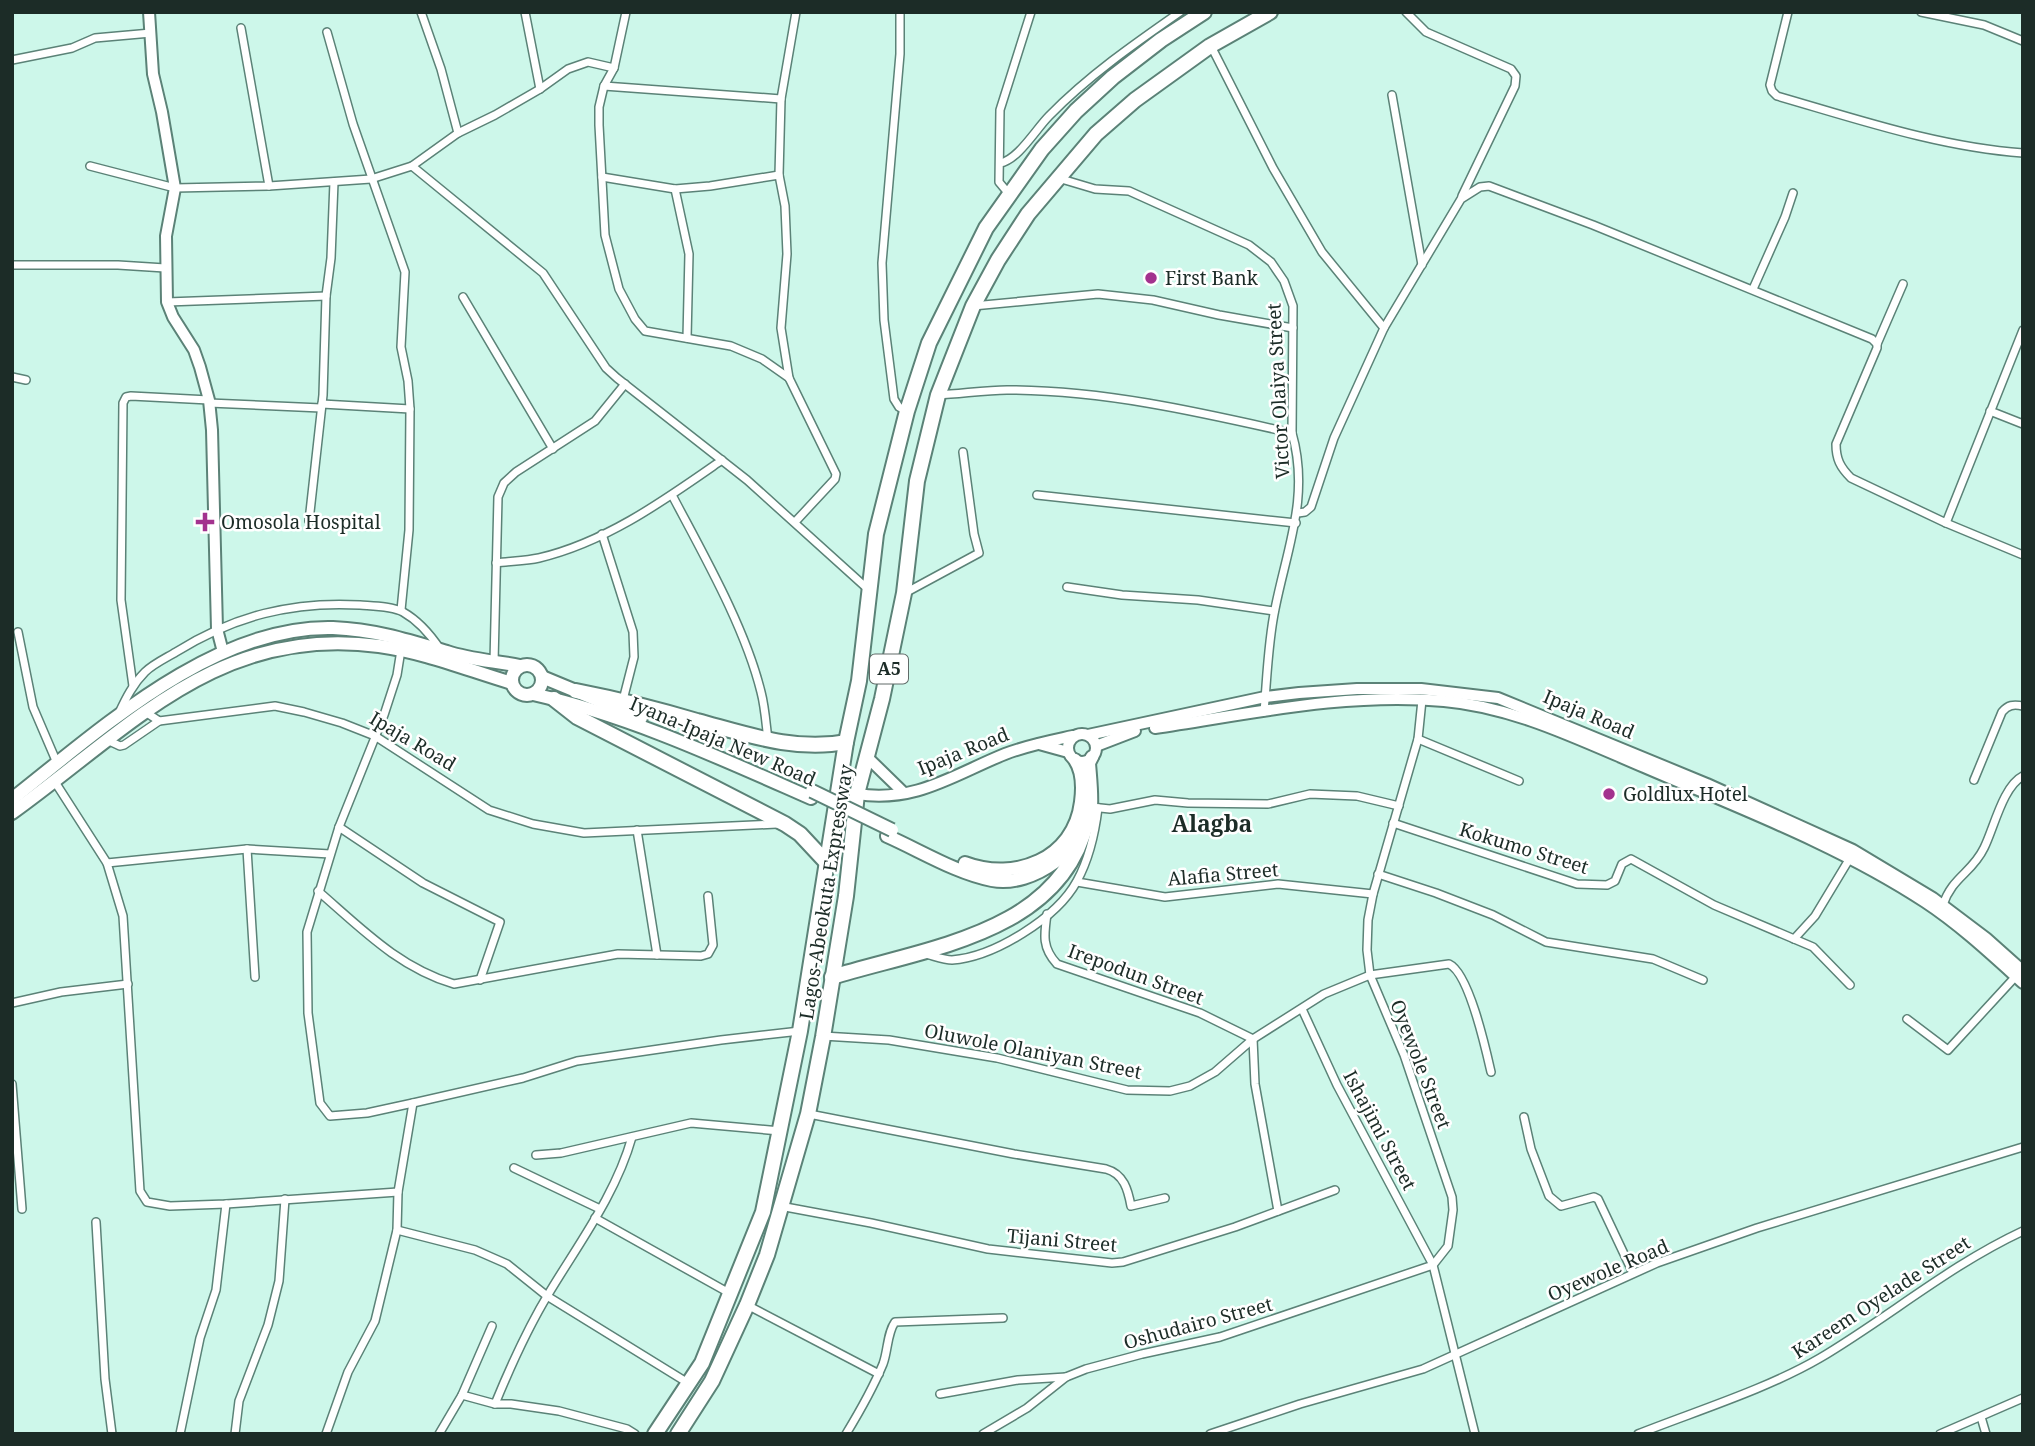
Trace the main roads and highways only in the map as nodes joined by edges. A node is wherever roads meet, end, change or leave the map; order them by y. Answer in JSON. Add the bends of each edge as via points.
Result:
{"nodes":[{"id":1,"x":149,"y":12,"type":"edge"},
{"id":2,"x":1204,"y":12,"type":"edge"},
{"id":3,"x":1270,"y":12,"type":"edge"},
{"id":4,"x":223,"y":652,"type":"junction"},
{"id":5,"x":520,"y":666,"type":"junction"},
{"id":6,"x":542,"y":677,"type":"junction"},
{"id":7,"x":512,"y":683,"type":"junction"},
{"id":8,"x":576,"y":691,"type":"junction"},
{"id":9,"x":533,"y":694,"type":"junction"},
{"id":10,"x":554,"y":699,"type":"junction"},
{"id":11,"x":142,"y":706,"type":"junction"},
{"id":12,"x":1088,"y":735,"type":"junction"},
{"id":13,"x":1073,"y":736,"type":"junction"},
{"id":14,"x":846,"y":741,"type":"junction"},
{"id":15,"x":1037,"y":743,"type":"junction"},
{"id":16,"x":1094,"y":751,"type":"junction"},
{"id":17,"x":866,"y":756,"type":"junction"},
{"id":18,"x":1072,"y":756,"type":"junction"},
{"id":19,"x":904,"y":793,"type":"junction"},
{"id":20,"x":857,"y":794,"type":"junction"},
{"id":21,"x":811,"y":795,"type":"junction"},
{"id":22,"x":12,"y":799,"type":"edge"},
{"id":23,"x":1092,"y":812,"type":"junction"},
{"id":24,"x":12,"y":813,"type":"edge"},
{"id":25,"x":890,"y":833,"type":"junction"},
{"id":26,"x":828,"y":864,"type":"junction"},
{"id":27,"x":1898,"y":880,"type":"junction"},
{"id":28,"x":2021,"y":973,"type":"edge"},
{"id":29,"x":832,"y":977,"type":"junction"},
{"id":30,"x":655,"y":1434,"type":"edge"},
{"id":31,"x":678,"y":1434,"type":"edge"}],
"edges":[{"from":1,"to":4,"type":"main road","via":[[153,74],[175,188],[166,236],[167,302],[194,350],[209,402],[217,629]]},
{"from":2,"to":14,"type":"highway","name":"Lagos-Abeokuta Expressway","number":"A5","via":[[1095,94],[1042,149],[986,228],[929,343],[876,534],[859,681]]},
{"from":3,"to":17,"type":"highway","name":"Lagos-Abeokuta Expressway","number":"A5","via":[[1210,46],[1096,134],[1028,214],[973,306],[938,395],[917,481],[904,593],[883,699]]},
{"from":4,"to":5,"type":"main road","via":[[273,634],[333,628],[399,636],[440,650]]},
{"from":4,"to":11,"type":"main road","via":[[188,671]]},
{"from":5,"to":6,"type":"main road","via":[[531,665]]},
{"from":5,"to":7,"type":"main road"},
{"from":6,"to":8,"type":"main road","name":"Iyana-Ipaja New Road"},
{"from":6,"to":9,"type":"main road"},
{"from":7,"to":9,"type":"main road","via":[[518,692]]},
{"from":7,"to":11,"type":"main road","via":[[401,650],[344,642],[304,644],[231,663]]},
{"from":8,"to":14,"type":"highway","via":[[768,740],[810,745]]},
{"from":8,"to":21,"type":"main road","name":"Iyana-Ipaja New Road","via":[[741,759]]},
{"from":9,"to":10,"type":"main road","name":"Iyana-Ipaja New Road"},
{"from":10,"to":21,"type":"main road","name":"Iyana-Ipaja New Road","via":[[596,710]]},
{"from":10,"to":26,"type":"highway","via":[[577,717],[785,824]]},
{"from":11,"to":22,"type":"main road","via":[[115,720]]},
{"from":11,"to":24,"type":"main road","via":[[107,740]]},
{"from":12,"to":13,"type":"main road"},
{"from":12,"to":16,"type":"main road"},
{"from":12,"to":27,"type":"main road","name":"Ipaja Road","via":[[1265,697],[1421,689],[1498,698],[1803,826],[1853,850]]},
{"from":13,"to":15,"type":"main road","name":"Ipaja Road"},
{"from":13,"to":18,"type":"main road","via":[[1068,743]]},
{"from":14,"to":26,"type":"highway","name":"Lagos-Abeokuta Expressway","number":"A5"},
{"from":15,"to":18,"type":"main road","name":"Ipaja Road"},
{"from":15,"to":19,"type":"main road","name":"Ipaja Road","via":[[952,779]]},
{"from":16,"to":18,"type":"main road","via":[[1086,761]]},
{"from":16,"to":23,"type":"main road","via":[[1089,763]]},
{"from":16,"to":27,"type":"main road","name":"Ipaja Road","via":[[1135,731],[1336,701],[1463,703],[1533,722]]},
{"from":17,"to":19,"type":"main road"},
{"from":17,"to":20,"type":"highway","name":"Lagos-Abeokuta Expressway","number":"A5"},
{"from":18,"to":25,"type":"main road","name":"Iyana-Ipaja New Road","via":[[1081,769],[1080,811],[1058,848],[1032,864],[998,871],[976,867]]},
{"from":19,"to":20,"type":"main road","name":"Ipaja Road","via":[[881,797]]},
{"from":20,"to":29,"type":"highway","name":"Lagos-Abeokuta Expressway","number":"A5"},
{"from":21,"to":25,"type":"main road","name":"Iyana-Ipaja New Road","bridge":true},
{"from":23,"to":25,"type":"main road","name":"Iyana-Ipaja New Road","via":[[1072,846],[1054,864],[1009,881],[964,872]]},
{"from":23,"to":29,"type":"highway","via":[[1078,851],[1044,895],[991,928]]},
{"from":26,"to":30,"type":"highway","name":"Lagos-Abeokuta Expressway","number":"A5","via":[[782,1132],[763,1212],[702,1363]]},
{"from":27,"to":28,"type":"main road","name":"Ipaja Road"},
{"from":27,"to":28,"type":"main road","name":"Ipaja Road","via":[[1943,905]]},
{"from":29,"to":31,"type":"highway","name":"Lagos-Abeokuta Expressway","number":"A5","via":[[808,1114],[767,1255],[712,1381]]}]}
